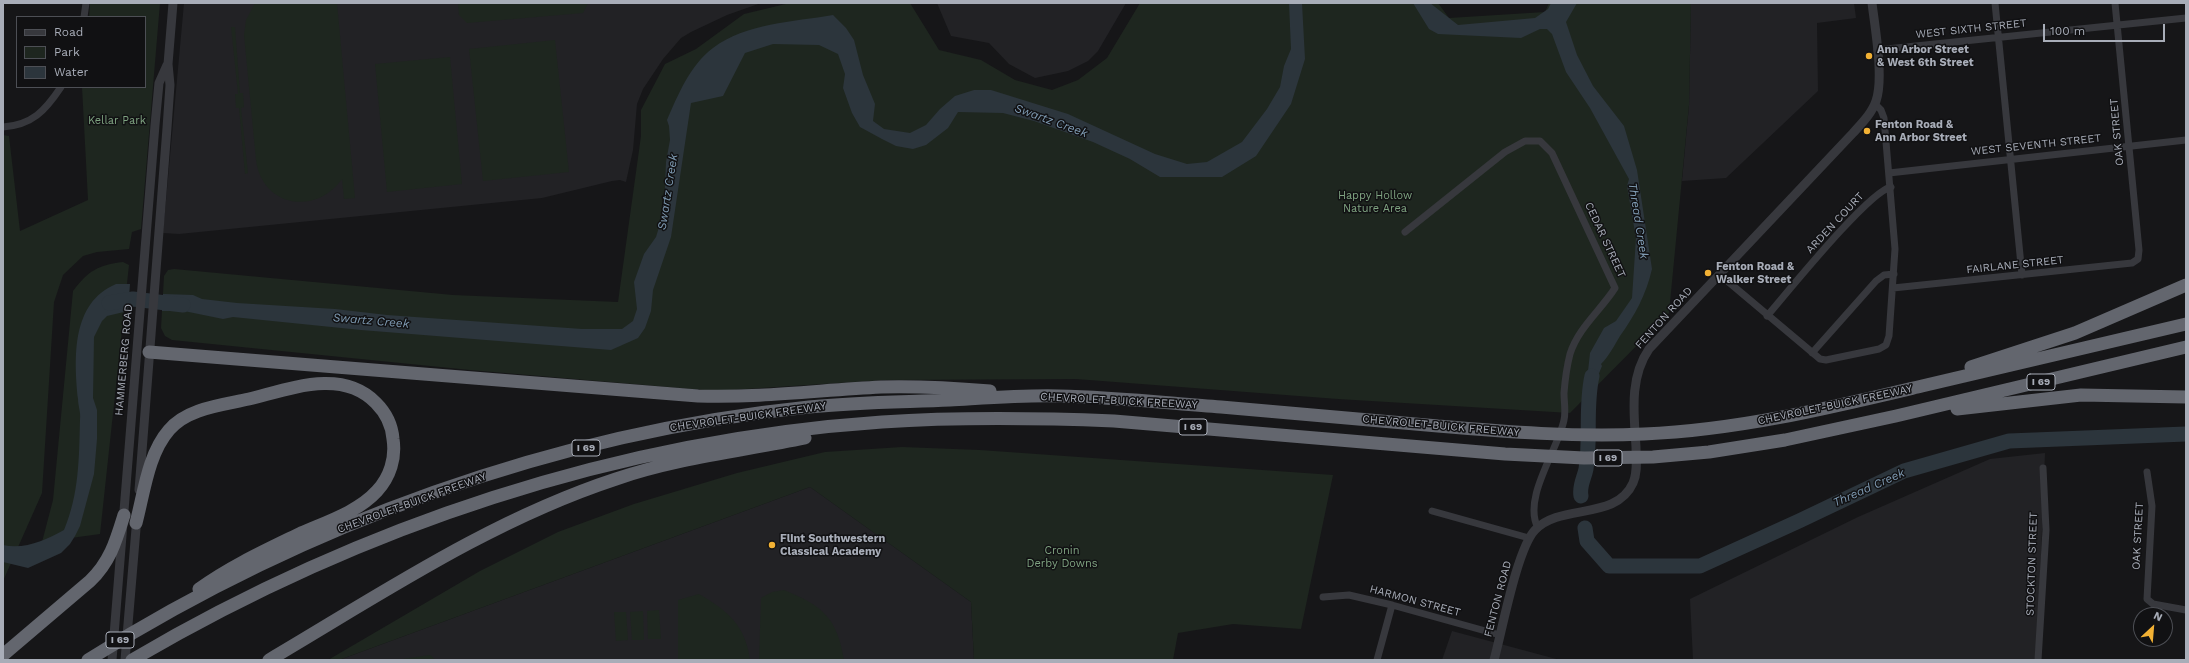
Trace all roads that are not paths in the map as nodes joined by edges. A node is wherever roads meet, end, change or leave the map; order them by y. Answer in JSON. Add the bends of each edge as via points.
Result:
{"nodes":[{"id":1,"x":86,"y":3,"type":"edge"},
{"id":2,"x":173,"y":3,"type":"edge"},
{"id":3,"x":1872,"y":3,"type":"edge"},
{"id":4,"x":1995,"y":3,"type":"edge"},
{"id":5,"x":2115,"y":3,"type":"edge"},
{"id":6,"x":84,"y":16,"type":"edge"},
{"id":7,"x":2186,"y":18,"type":"edge"},
{"id":8,"x":2117,"y":25,"type":"junction"},
{"id":9,"x":1998,"y":37,"type":"junction"},
{"id":10,"x":1877,"y":50,"type":"junction"},
{"id":11,"x":168,"y":64,"type":"junction"},
{"id":12,"x":59,"y":88,"type":"edge"},
{"id":13,"x":1875,"y":104,"type":"junction"},
{"id":14,"x":3,"y":127,"type":"edge"},
{"id":15,"x":2186,"y":140,"type":"edge"},
{"id":16,"x":2129,"y":146,"type":"junction"},
{"id":17,"x":2010,"y":159,"type":"junction"},
{"id":18,"x":1889,"y":173,"type":"junction"},
{"id":19,"x":1891,"y":187,"type":"junction"},
{"id":20,"x":1404,"y":232,"type":"dead end"},
{"id":21,"x":2138,"y":259,"type":"joint"},
{"id":22,"x":1719,"y":274,"type":"junction"},
{"id":23,"x":1894,"y":274,"type":"junction"},
{"id":24,"x":2022,"y":275,"type":"junction"},
{"id":25,"x":2186,"y":285,"type":"edge"},
{"id":26,"x":1893,"y":288,"type":"junction"},
{"id":27,"x":1767,"y":316,"type":"junction"},
{"id":28,"x":2186,"y":324,"type":"edge"},
{"id":29,"x":2186,"y":348,"type":"edge"},
{"id":30,"x":149,"y":352,"type":"junction"},
{"id":31,"x":1812,"y":353,"type":"junction"},
{"id":32,"x":135,"y":363,"type":"junction"},
{"id":33,"x":1910,"y":389,"type":"junction"},
{"id":34,"x":1056,"y":396,"type":"junction"},
{"id":35,"x":2186,"y":397,"type":"edge"},
{"id":36,"x":1896,"y":416,"type":"junction"},
{"id":37,"x":880,"y":422,"type":"junction"},
{"id":38,"x":2043,"y":468,"type":"dead end"},
{"id":39,"x":2147,"y":472,"type":"dead end"},
{"id":40,"x":1432,"y":510,"type":"dead end"},
{"id":41,"x":124,"y":515,"type":"junction"},
{"id":42,"x":136,"y":523,"type":"junction"},
{"id":43,"x":1538,"y":528,"type":"junction"},
{"id":44,"x":1529,"y":538,"type":"junction"},
{"id":45,"x":1323,"y":598,"type":"dead end"},
{"id":46,"x":1392,"y":605,"type":"junction"},
{"id":47,"x":2186,"y":610,"type":"edge"},
{"id":48,"x":150,"y":623,"type":"junction"},
{"id":49,"x":1500,"y":636,"type":"junction"},
{"id":50,"x":3,"y":655,"type":"edge"},
{"id":51,"x":90,"y":659,"type":"edge"},
{"id":52,"x":112,"y":660,"type":"edge"},
{"id":53,"x":125,"y":660,"type":"edge"},
{"id":54,"x":132,"y":660,"type":"edge"},
{"id":55,"x":269,"y":660,"type":"edge"},
{"id":56,"x":1377,"y":660,"type":"edge"},
{"id":57,"x":1494,"y":660,"type":"edge"},
{"id":58,"x":2038,"y":660,"type":"edge"}],
"edges":[{"from":1,"to":6,"type":"street"},
{"from":2,"to":11,"type":"street","name":"HAMMERBERG ROAD"},
{"from":3,"to":10,"type":"street"},
{"from":4,"to":9,"type":"street"},
{"from":5,"to":8,"type":"street","name":"OAK STREET"},
{"from":7,"to":8,"type":"street","name":"WEST SIXTH STREET"},
{"from":8,"to":9,"type":"street","name":"WEST SIXTH STREET"},
{"from":8,"to":16,"type":"street","name":"OAK STREET"},
{"from":9,"to":10,"type":"street","name":"WEST SIXTH STREET"},
{"from":9,"to":17,"type":"street"},
{"from":10,"to":13,"type":"street","via":[[1879,85]]},
{"from":11,"to":30,"type":"street","name":"HAMMERBERG ROAD","via":[[170,86]]},
{"from":11,"to":32,"type":"street","name":"HAMMERBERG ROAD","via":[[159,83]]},
{"from":12,"to":14,"type":"street","via":[[34,119],[16,126]]},
{"from":13,"to":18,"type":"street","via":[[1883,115]]},
{"from":13,"to":22,"type":"street","name":"FENTON ROAD","via":[[1853,133]]},
{"from":15,"to":16,"type":"street","name":"WEST SEVENTH STREET"},
{"from":16,"to":17,"type":"street","name":"WEST SEVENTH STREET"},
{"from":16,"to":21,"type":"street","name":"OAK STREET","via":[[2140,250]]},
{"from":17,"to":18,"type":"street","name":"WEST SEVENTH STREET"},
{"from":17,"to":24,"type":"street"},
{"from":18,"to":19,"type":"street"},
{"from":19,"to":23,"type":"street","via":[[1895,243]]},
{"from":19,"to":27,"type":"street","name":"ARDEN COURT","via":[[1874,197],[1855,216]]},
{"from":20,"to":43,"type":"street","name":"CEDAR STREET","via":[[1505,152],[1525,141],[1540,141],[1552,153],[1612,279],[1615,288],[1582,331],[1571,353],[1564,394],[1564,422],[1534,505],[1534,520]]},
{"from":21,"to":24,"type":"street","name":"FAIRLANE STREET","via":[[2132,263]]},
{"from":22,"to":27,"type":"street"},
{"from":22,"to":43,"type":"street","name":"FENTON ROAD","via":[[1653,344],[1641,364],[1634,397],[1637,467],[1630,488],[1615,502],[1556,518]]},
{"from":23,"to":26,"type":"street"},
{"from":23,"to":31,"type":"street","via":[[1884,275],[1876,280]]},
{"from":24,"to":26,"type":"street","name":"FAIRLANE STREET"},
{"from":25,"to":33,"type":"highway","via":[[2075,334],[2020,350]]},
{"from":26,"to":31,"type":"street","via":[[1886,345],[1879,349],[1826,360],[1820,360]]},
{"from":27,"to":31,"type":"street"},
{"from":28,"to":33,"type":"highway","name":"CHEVROLET-BUICK FREEWAY","number":"I 69"},
{"from":29,"to":36,"type":"highway","name":"CHEVROLET-BUICK FREEWAY","number":"I 69"},
{"from":30,"to":32,"type":"street"},
{"from":30,"to":34,"type":"highway","via":[[698,396],[750,397],[929,386]]},
{"from":30,"to":42,"type":"street","name":"HAMMERBERG ROAD"},
{"from":32,"to":41,"type":"street","name":"HAMMERBERG ROAD"},
{"from":33,"to":34,"type":"highway","name":"CHEVROLET-BUICK FREEWAY","number":"I 69","via":[[1801,415],[1709,429],[1628,435],[1520,433]]},
{"from":34,"to":48,"type":"highway","name":"CHEVROLET-BUICK FREEWAY","number":"I 69","via":[[813,406],[671,428],[569,452],[449,487],[358,522],[263,564]]},
{"from":35,"to":36,"type":"highway","via":[[2081,395]]},
{"from":36,"to":37,"type":"highway","name":"CHEVROLET-BUICK FREEWAY","number":"I 69","via":[[1786,440],[1710,452],[1607,458],[1505,454],[1106,421],[993,418]]},
{"from":37,"to":54,"type":"highway","name":"CHEVROLET-BUICK FREEWAY","number":"I 69","via":[[757,436],[676,451],[600,467],[495,496],[436,516],[332,558],[227,606]]},
{"from":37,"to":55,"type":"highway","via":[[673,463],[617,478],[568,496],[470,541]]},
{"from":38,"to":58,"type":"street","name":"STOCKTON STREET","via":[[2046,530]]},
{"from":39,"to":47,"type":"street","name":"OAK STREET","via":[[2152,506],[2148,600],[2161,606]]},
{"from":40,"to":44,"type":"street"},
{"from":41,"to":50,"type":"highway","via":[[112,551],[103,568]]},
{"from":41,"to":52,"type":"street","name":"HAMMERBERG ROAD"},
{"from":42,"to":48,"type":"highway","via":[[160,442],[174,425],[193,413],[302,386],[337,384],[365,394],[380,408],[390,425],[394,446],[392,466],[383,484],[370,498],[343,514],[226,571]]},
{"from":42,"to":53,"type":"street","name":"HAMMERBERG ROAD"},
{"from":43,"to":44,"type":"street","name":"FENTON ROAD"},
{"from":44,"to":49,"type":"street","name":"FENTON ROAD","via":[[1520,560]]},
{"from":45,"to":46,"type":"street","name":"HARMON STREET","via":[[1349,595]]},
{"from":46,"to":49,"type":"street","name":"HARMON STREET"},
{"from":46,"to":56,"type":"street"},
{"from":48,"to":51,"type":"highway","name":"CHEVROLET-BUICK FREEWAY","number":"I 69"},
{"from":49,"to":57,"type":"street","name":"FENTON ROAD"}]}
